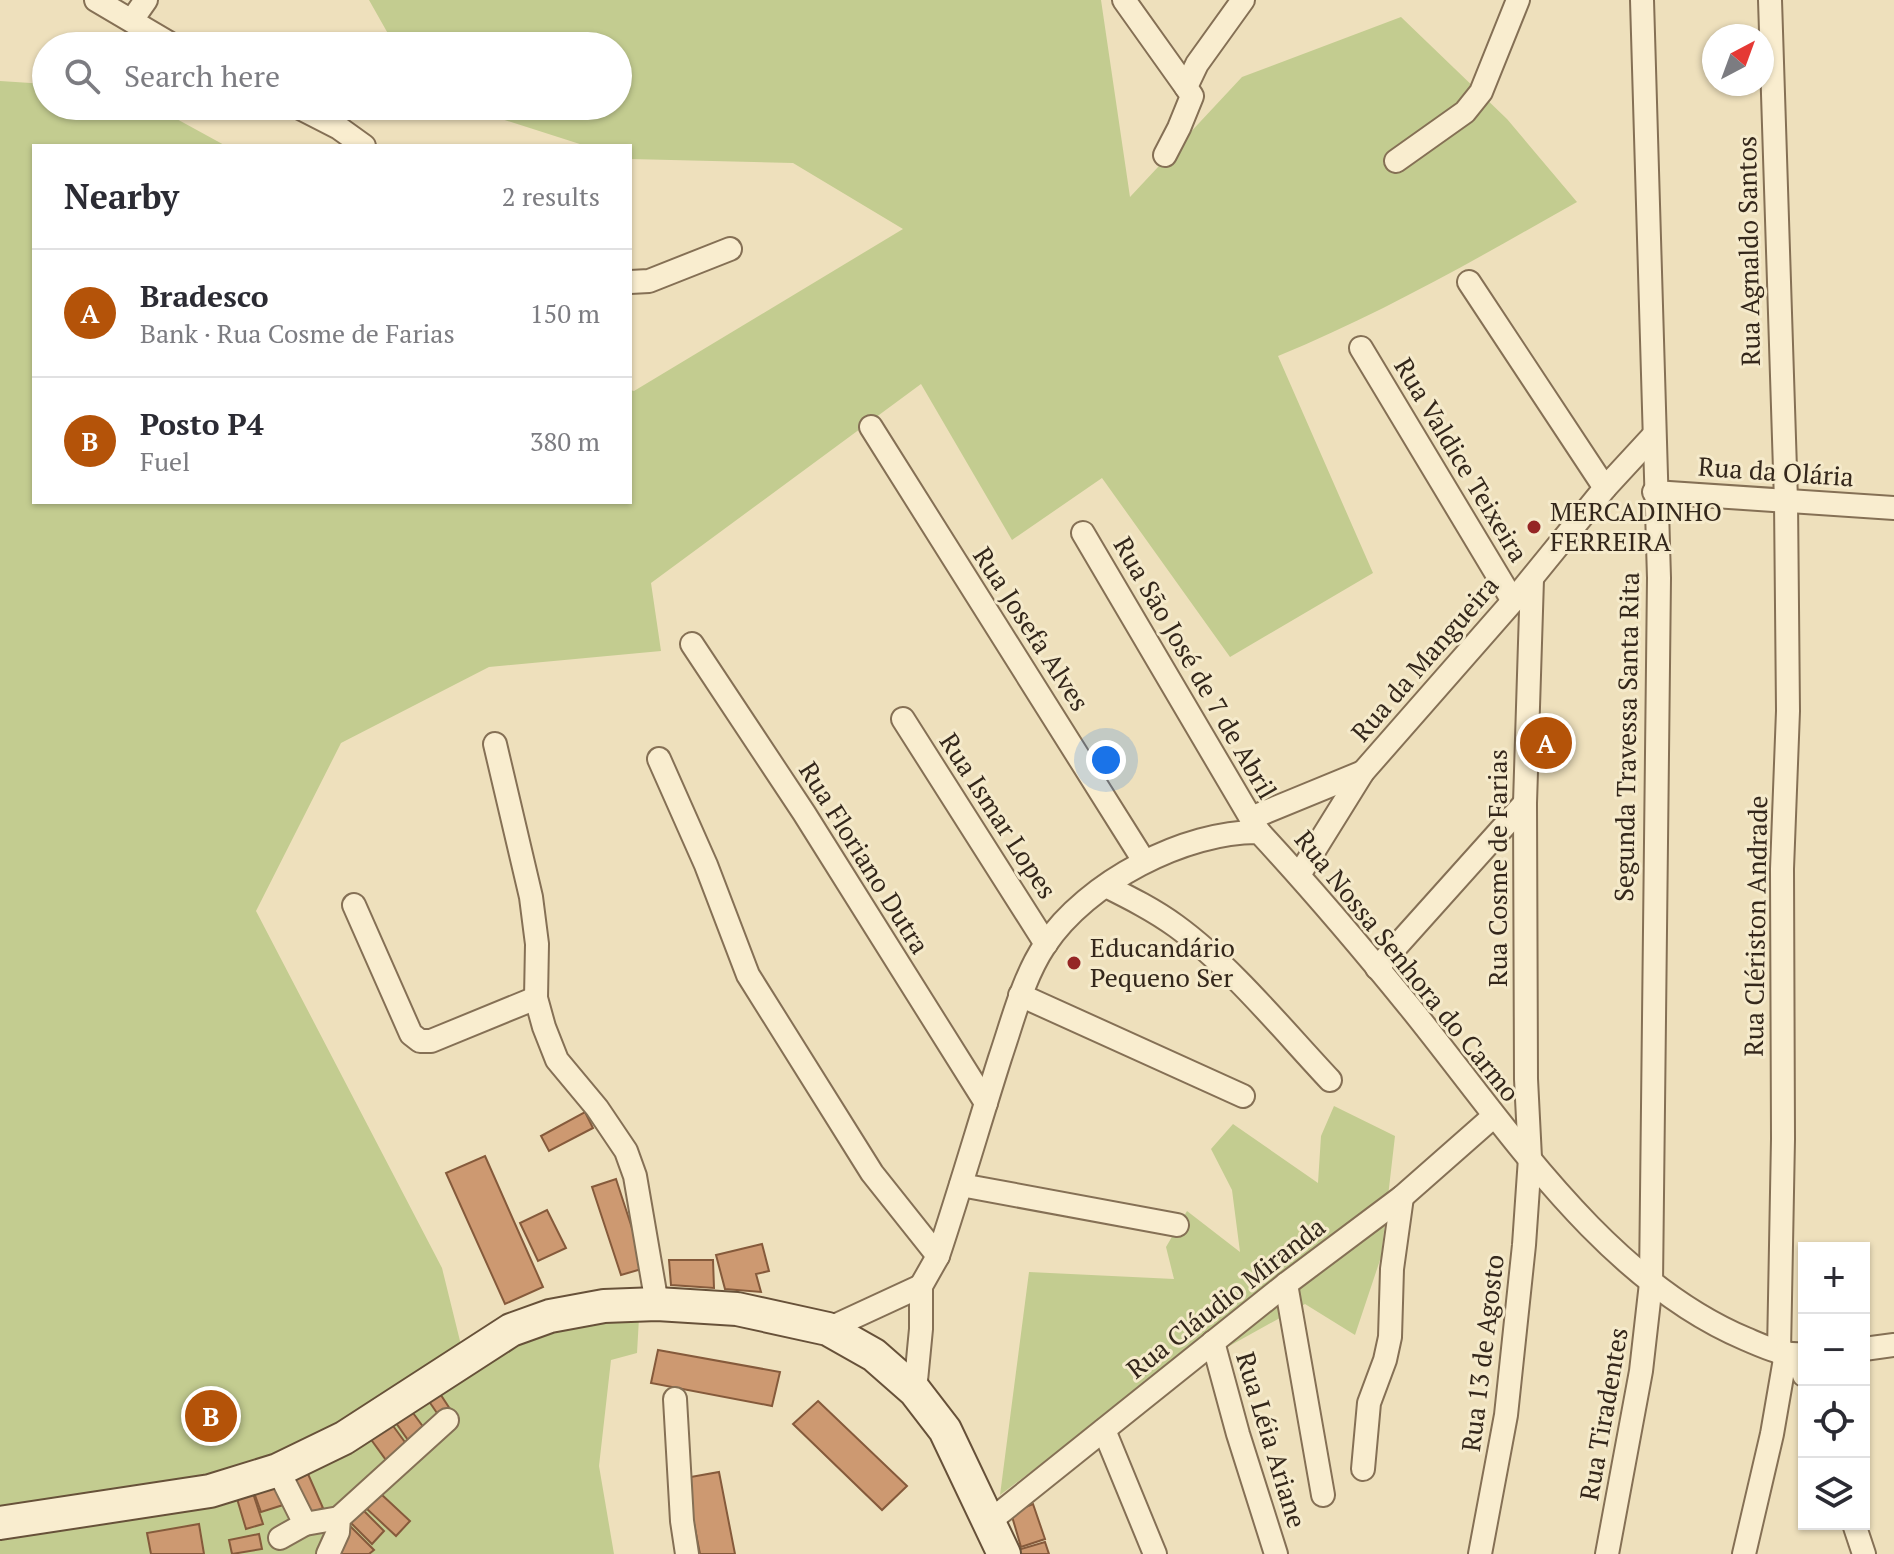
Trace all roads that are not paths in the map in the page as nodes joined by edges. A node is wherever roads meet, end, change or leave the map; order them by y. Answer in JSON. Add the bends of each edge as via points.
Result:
{"nodes":[{"id":1,"x":96,"y":0,"type":"edge"},
{"id":2,"x":146,"y":0,"type":"edge"},
{"id":3,"x":1124,"y":0,"type":"edge"},
{"id":4,"x":1243,"y":0,"type":"edge"},
{"id":5,"x":1518,"y":0,"type":"edge"},
{"id":6,"x":1642,"y":0,"type":"edge"},
{"id":7,"x":1770,"y":0,"type":"edge"},
{"id":8,"x":132,"y":20,"type":"junction"},
{"id":9,"x":151,"y":32,"type":"edge"},
{"id":10,"x":1186,"y":87,"type":"junction"},
{"id":11,"x":323,"y":120,"type":"edge"},
{"id":12,"x":361,"y":144,"type":"edge"},
{"id":13,"x":1165,"y":155,"type":"dead end"},
{"id":14,"x":1396,"y":161,"type":"dead end"},
{"id":15,"x":730,"y":249,"type":"dead end"},
{"id":16,"x":632,"y":282,"type":"edge"},
{"id":17,"x":1469,"y":282,"type":"dead end"},
{"id":18,"x":1361,"y":348,"type":"dead end"},
{"id":19,"x":871,"y":427,"type":"dead end"},
{"id":20,"x":1653,"y":436,"type":"junction"},
{"id":21,"x":1605,"y":488,"type":"junction"},
{"id":22,"x":1654,"y":492,"type":"junction"},
{"id":23,"x":1786,"y":501,"type":"junction"},
{"id":24,"x":1894,"y":508,"type":"edge"},
{"id":25,"x":1083,"y":533,"type":"dead end"},
{"id":26,"x":1532,"y":579,"type":"junction"},
{"id":27,"x":1513,"y":601,"type":"junction"},
{"id":28,"x":692,"y":644,"type":"dead end"},
{"id":29,"x":903,"y":719,"type":"dead end"},
{"id":30,"x":495,"y":744,"type":"dead end"},
{"id":31,"x":659,"y":759,"type":"dead end"},
{"id":32,"x":1363,"y":772,"type":"junction"},
{"id":33,"x":1525,"y":803,"type":"junction"},
{"id":34,"x":1255,"y":825,"type":"junction"},
{"id":35,"x":1144,"y":861,"type":"junction"},
{"id":36,"x":1299,"y":875,"type":"junction"},
{"id":37,"x":1106,"y":886,"type":"junction"},
{"id":38,"x":354,"y":905,"type":"dead end"},
{"id":39,"x":1046,"y":944,"type":"junction"},
{"id":40,"x":1377,"y":968,"type":"junction"},
{"id":41,"x":1020,"y":995,"type":"junction"},
{"id":42,"x":536,"y":998,"type":"junction"},
{"id":43,"x":1330,"y":1080,"type":"dead end"},
{"id":44,"x":1243,"y":1096,"type":"dead end"},
{"id":45,"x":986,"y":1103,"type":"junction"},
{"id":46,"x":1494,"y":1116,"type":"junction"},
{"id":47,"x":1530,"y":1158,"type":"junction"},
{"id":48,"x":961,"y":1185,"type":"junction"},
{"id":49,"x":1402,"y":1197,"type":"junction"},
{"id":50,"x":1177,"y":1225,"type":"dead end"},
{"id":51,"x":938,"y":1256,"type":"junction"},
{"id":52,"x":1651,"y":1283,"type":"junction"},
{"id":53,"x":1286,"y":1284,"type":"junction"},
{"id":54,"x":921,"y":1286,"type":"junction"},
{"id":55,"x":657,"y":1304,"type":"junction"},
{"id":56,"x":828,"y":1329,"type":"junction"},
{"id":57,"x":1213,"y":1342,"type":"junction"},
{"id":58,"x":1894,"y":1345,"type":"edge"},
{"id":59,"x":1870,"y":1348,"type":"edge"},
{"id":60,"x":1794,"y":1358,"type":"edge"},
{"id":61,"x":915,"y":1391,"type":"junction"},
{"id":62,"x":675,"y":1399,"type":"dead end"},
{"id":63,"x":447,"y":1420,"type":"dead end"},
{"id":64,"x":1104,"y":1430,"type":"junction"},
{"id":65,"x":1363,"y":1469,"type":"dead end"},
{"id":66,"x":278,"y":1470,"type":"junction"},
{"id":67,"x":1323,"y":1495,"type":"dead end"},
{"id":68,"x":10,"y":1518,"type":"edge"},
{"id":69,"x":339,"y":1518,"type":"junction"},
{"id":70,"x":990,"y":1521,"type":"junction"},
{"id":71,"x":305,"y":1524,"type":"junction"},
{"id":72,"x":1856,"y":1530,"type":"edge"},
{"id":73,"x":280,"y":1538,"type":"dead end"},
{"id":74,"x":328,"y":1554,"type":"edge"},
{"id":75,"x":687,"y":1554,"type":"edge"},
{"id":76,"x":1004,"y":1554,"type":"edge"},
{"id":77,"x":1155,"y":1554,"type":"edge"},
{"id":78,"x":1276,"y":1554,"type":"edge"},
{"id":79,"x":1480,"y":1554,"type":"edge"},
{"id":80,"x":1607,"y":1554,"type":"edge"},
{"id":81,"x":1744,"y":1554,"type":"edge"},
{"id":82,"x":1864,"y":1554,"type":"edge"}],
"edges":[{"from":1,"to":8,"type":"street"},
{"from":2,"to":8,"type":"street"},
{"from":3,"to":10,"type":"street"},
{"from":4,"to":10,"type":"street"},
{"from":5,"to":14,"type":"street","via":[[1481,92],[1465,112]]},
{"from":6,"to":20,"type":"street","name":"Segunda Travessa Santa Rita"},
{"from":7,"to":23,"type":"street","name":"Rua Agnaldo Santos"},
{"from":8,"to":9,"type":"street"},
{"from":10,"to":13,"type":"street","via":[[1192,96]]},
{"from":11,"to":12,"type":"street"},
{"from":15,"to":16,"type":"street","via":[[649,281]]},
{"from":17,"to":21,"type":"street"},
{"from":18,"to":27,"type":"street","name":"Rua Valdice Teixeira"},
{"from":19,"to":35,"type":"street","name":"Rua Josefa Alves"},
{"from":20,"to":21,"type":"street","name":"Rua da Mangueira"},
{"from":20,"to":22,"type":"street","name":"Segunda Travessa Santa Rita"},
{"from":21,"to":26,"type":"street","name":"Rua da Mangueira"},
{"from":22,"to":23,"type":"street","name":"Rua da Olária"},
{"from":22,"to":52,"type":"street","name":"Segunda Travessa Santa Rita","via":[[1659,578]]},
{"from":23,"to":24,"type":"street","name":"Rua da Olária"},
{"from":23,"to":60,"type":"street","name":"Rua Clériston Andrade","via":[[1783,1139]]},
{"from":25,"to":34,"type":"street","name":"Rua São José de 7 de Abril"},
{"from":26,"to":27,"type":"street","name":"Rua da Mangueira"},
{"from":26,"to":33,"type":"street","name":"Rua Cosme de Farias"},
{"from":27,"to":32,"type":"street","name":"Rua da Mangueira"},
{"from":28,"to":45,"type":"street","name":"Rua Floriano Dutra"},
{"from":29,"to":39,"type":"street","name":"Rua Ismar Lopes"},
{"from":30,"to":42,"type":"street","via":[[531,897]]},
{"from":31,"to":51,"type":"street","via":[[748,975],[872,1173]]},
{"from":32,"to":34,"type":"street"},
{"from":32,"to":36,"type":"street","name":"Rua da Mangueira"},
{"from":33,"to":40,"type":"street"},
{"from":33,"to":47,"type":"street","name":"Rua Cosme de Farias"},
{"from":34,"to":35,"type":"street","name":"Rua Nossa Senhora do Carmo","via":[[1205,837]]},
{"from":34,"to":36,"type":"street","name":"Rua Nossa Senhora do Carmo"},
{"from":35,"to":37,"type":"street","name":"Rua Nossa Senhora do Carmo"},
{"from":36,"to":40,"type":"street","name":"Rua Nossa Senhora do Carmo"},
{"from":37,"to":39,"type":"street","name":"Rua Nossa Senhora do Carmo"},
{"from":37,"to":43,"type":"street","via":[[1178,928],[1254,998]]},
{"from":38,"to":42,"type":"street","via":[[411,1034],[420,1041]]},
{"from":39,"to":41,"type":"street","name":"Rua Nossa Senhora do Carmo"},
{"from":40,"to":46,"type":"street","name":"Rua Nossa Senhora do Carmo"},
{"from":41,"to":44,"type":"street"},
{"from":41,"to":45,"type":"street","name":"Rua Nossa Senhora do Carmo"},
{"from":42,"to":55,"type":"street","via":[[557,1060],[626,1151]]},
{"from":45,"to":48,"type":"street","name":"Rua Nossa Senhora do Carmo"},
{"from":46,"to":47,"type":"street","name":"Rua Nossa Senhora do Carmo"},
{"from":46,"to":49,"type":"street","name":"Rua Cláudio Miranda"},
{"from":47,"to":52,"type":"street","name":"Rua Nossa Senhora do Carmo"},
{"from":47,"to":79,"type":"street","name":"Rua 13 de Agosto","via":[[1506,1415]]},
{"from":48,"to":50,"type":"street"},
{"from":48,"to":51,"type":"street","name":"Rua Nossa Senhora do Carmo"},
{"from":49,"to":53,"type":"street","name":"Rua Cláudio Miranda"},
{"from":49,"to":65,"type":"street","via":[[1390,1337],[1369,1403]]},
{"from":51,"to":54,"type":"street","name":"Rua Nossa Senhora do Carmo"},
{"from":52,"to":60,"type":"street","name":"Rua Nossa Senhora do Carmo","via":[[1694,1313]]},
{"from":52,"to":80,"type":"street","name":"Rua Tiradentes","via":[[1641,1371]]},
{"from":53,"to":57,"type":"street","name":"Rua Cláudio Miranda"},
{"from":53,"to":67,"type":"street"},
{"from":54,"to":56,"type":"street"},
{"from":54,"to":61,"type":"street","name":"Rua Nossa Senhora do Carmo"},
{"from":55,"to":56,"type":"main road","via":[[737,1309]]},
{"from":55,"to":66,"type":"main road","via":[[604,1306],[511,1330],[344,1438]]},
{"from":56,"to":61,"type":"main road","via":[[874,1355]]},
{"from":57,"to":64,"type":"street","name":"Rua Cláudio Miranda"},
{"from":57,"to":78,"type":"street","name":"Rua Léia Ariane"},
{"from":58,"to":59,"type":"street"},
{"from":60,"to":81,"type":"street","name":"Rua Clériston Andrade"},
{"from":61,"to":70,"type":"main road","via":[[945,1430]]},
{"from":62,"to":75,"type":"street"},
{"from":63,"to":69,"type":"street"},
{"from":64,"to":70,"type":"street","name":"Rua Cláudio Miranda"},
{"from":64,"to":77,"type":"street"},
{"from":66,"to":68,"type":"main road","via":[[210,1491]]},
{"from":66,"to":71,"type":"street"},
{"from":69,"to":71,"type":"street"},
{"from":69,"to":74,"type":"street"},
{"from":70,"to":76,"type":"main road"},
{"from":71,"to":73,"type":"street"},
{"from":72,"to":82,"type":"street"}]}
